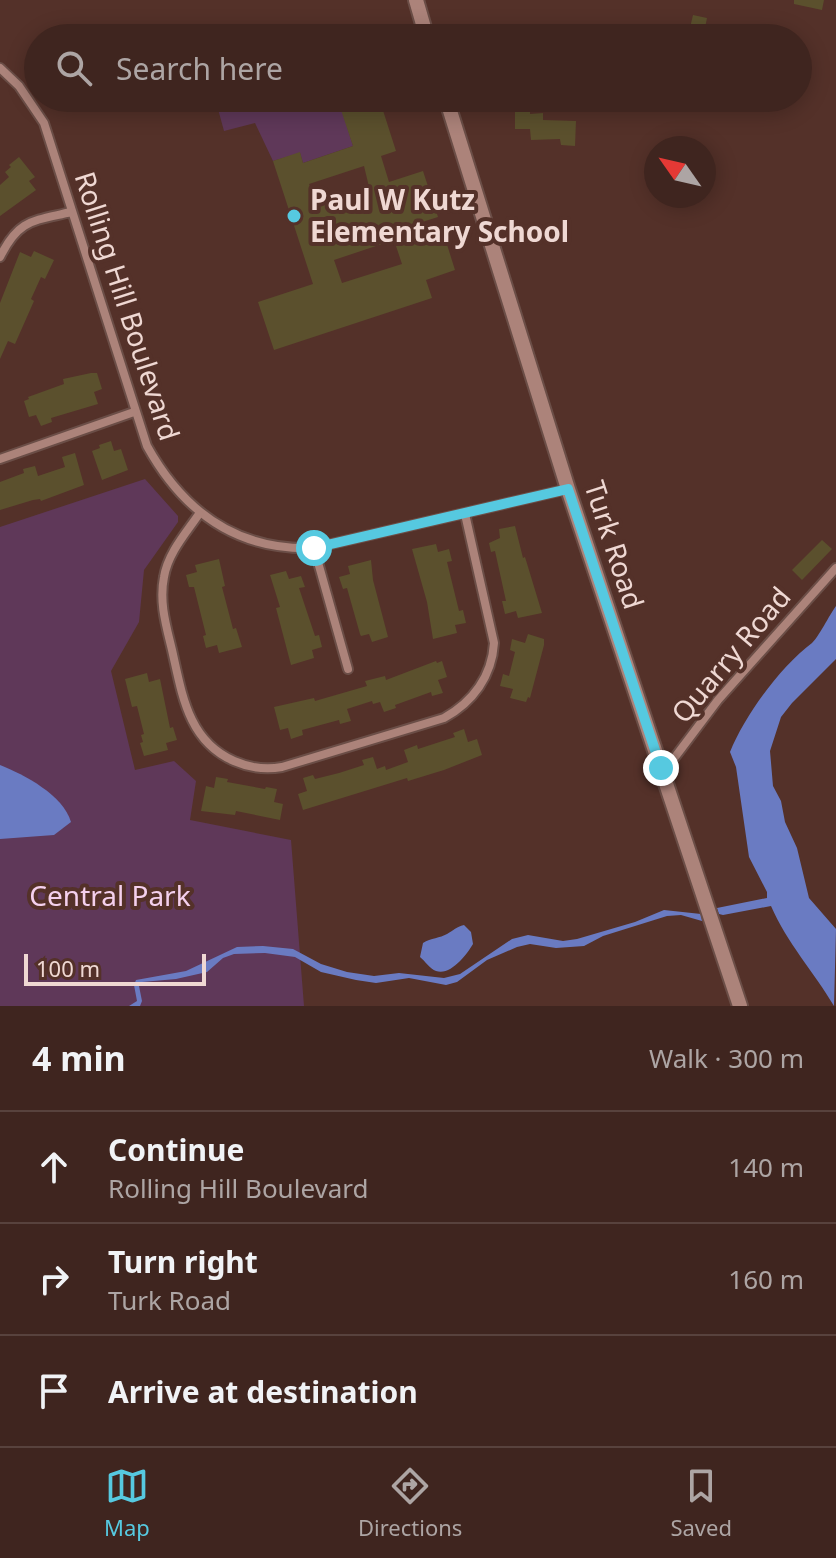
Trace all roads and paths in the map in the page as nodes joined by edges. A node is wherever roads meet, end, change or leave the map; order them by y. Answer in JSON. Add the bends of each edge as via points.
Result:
{"nodes":[{"id":1,"x":416,"y":0,"type":"edge"},
{"id":2,"x":423,"y":24,"type":"edge"},
{"id":3,"x":0,"y":68,"type":"edge"},
{"id":4,"x":24,"y":93,"type":"edge"},
{"id":5,"x":37,"y":112,"type":"edge"},
{"id":6,"x":450,"y":112,"type":"edge"},
{"id":7,"x":71,"y":212,"type":"junction"},
{"id":8,"x":0,"y":257,"type":"edge"},
{"id":9,"x":134,"y":412,"type":"junction"},
{"id":10,"x":0,"y":459,"type":"edge"},
{"id":11,"x":568,"y":489,"type":"junction"},
{"id":12,"x":199,"y":514,"type":"junction"},
{"id":13,"x":465,"y":514,"type":"junction"},
{"id":14,"x":314,"y":548,"type":"junction"},
{"id":15,"x":836,"y":568,"type":"edge"},
{"id":16,"x":348,"y":669,"type":"dead end"},
{"id":17,"x":662,"y":773,"type":"junction"},
{"id":18,"x":740,"y":1006,"type":"edge"}],
"edges":[{"from":1,"to":2,"type":"street"},
{"from":3,"to":4,"type":"street","name":"Rolling Hill Boulevard"},
{"from":5,"to":7,"type":"street","name":"Rolling Hill Boulevard"},
{"from":6,"to":11,"type":"street","name":"Turk Road"},
{"from":7,"to":8,"type":"street","via":[[32,221],[15,231]]},
{"from":7,"to":9,"type":"street","name":"Rolling Hill Boulevard"},
{"from":9,"to":10,"type":"street"},
{"from":9,"to":12,"type":"street","name":"Rolling Hill Boulevard","via":[[160,469]]},
{"from":11,"to":13,"type":"street","name":"Rolling Hill Boulevard"},
{"from":11,"to":17,"type":"street","name":"Turk Road"},
{"from":12,"to":13,"type":"street","via":[[169,562],[161,592],[182,693],[195,728],[212,748],[236,762],[268,769],[444,718],[477,691],[494,643]]},
{"from":12,"to":14,"type":"street","name":"Rolling Hill Boulevard","via":[[259,541]]},
{"from":13,"to":14,"type":"street","name":"Rolling Hill Boulevard"},
{"from":14,"to":16,"type":"street"},
{"from":15,"to":17,"type":"street","name":"Quarry Road","via":[[718,700]]},
{"from":17,"to":18,"type":"street","name":"Turk Road"}]}
